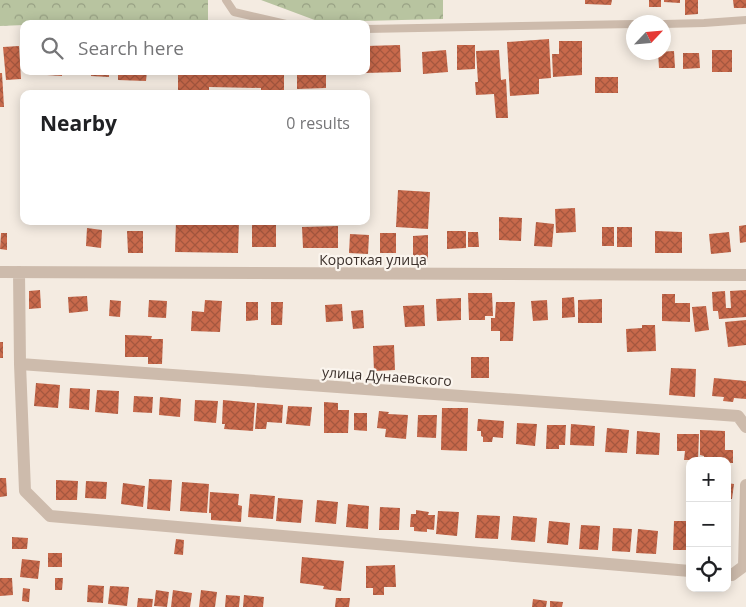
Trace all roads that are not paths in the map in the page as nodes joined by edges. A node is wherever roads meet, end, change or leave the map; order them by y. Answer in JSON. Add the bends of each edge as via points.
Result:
{"nodes":[{"id":1,"x":226,"y":0,"type":"edge"},
{"id":2,"x":269,"y":20,"type":"edge"},
{"id":3,"x":746,"y":20,"type":"edge"},
{"id":4,"x":626,"y":24,"type":"edge"},
{"id":5,"x":671,"y":24,"type":"edge"},
{"id":6,"x":370,"y":29,"type":"edge"},
{"id":7,"x":0,"y":272,"type":"edge"},
{"id":8,"x":19,"y":272,"type":"junction"},
{"id":9,"x":746,"y":275,"type":"edge"},
{"id":10,"x":20,"y":364,"type":"junction"},
{"id":11,"x":746,"y":427,"type":"edge"},
{"id":12,"x":746,"y":485,"type":"edge"},
{"id":13,"x":686,"y":571,"type":"edge"},
{"id":14,"x":731,"y":574,"type":"edge"}],
"edges":[{"from":1,"to":2,"type":"lane","via":[[234,12]]},
{"from":3,"to":5,"type":"lane"},
{"from":4,"to":6,"type":"lane"},
{"from":7,"to":8,"type":"street","name":"Короткая улица"},
{"from":8,"to":9,"type":"street","name":"Короткая улица"},
{"from":8,"to":10,"type":"street"},
{"from":10,"to":11,"type":"street","name":"улица Дунаевского","via":[[738,416]]},
{"from":10,"to":13,"type":"street","via":[[25,491],[50,516]]},
{"from":12,"to":14,"type":"street","via":[[744,566]]}]}
